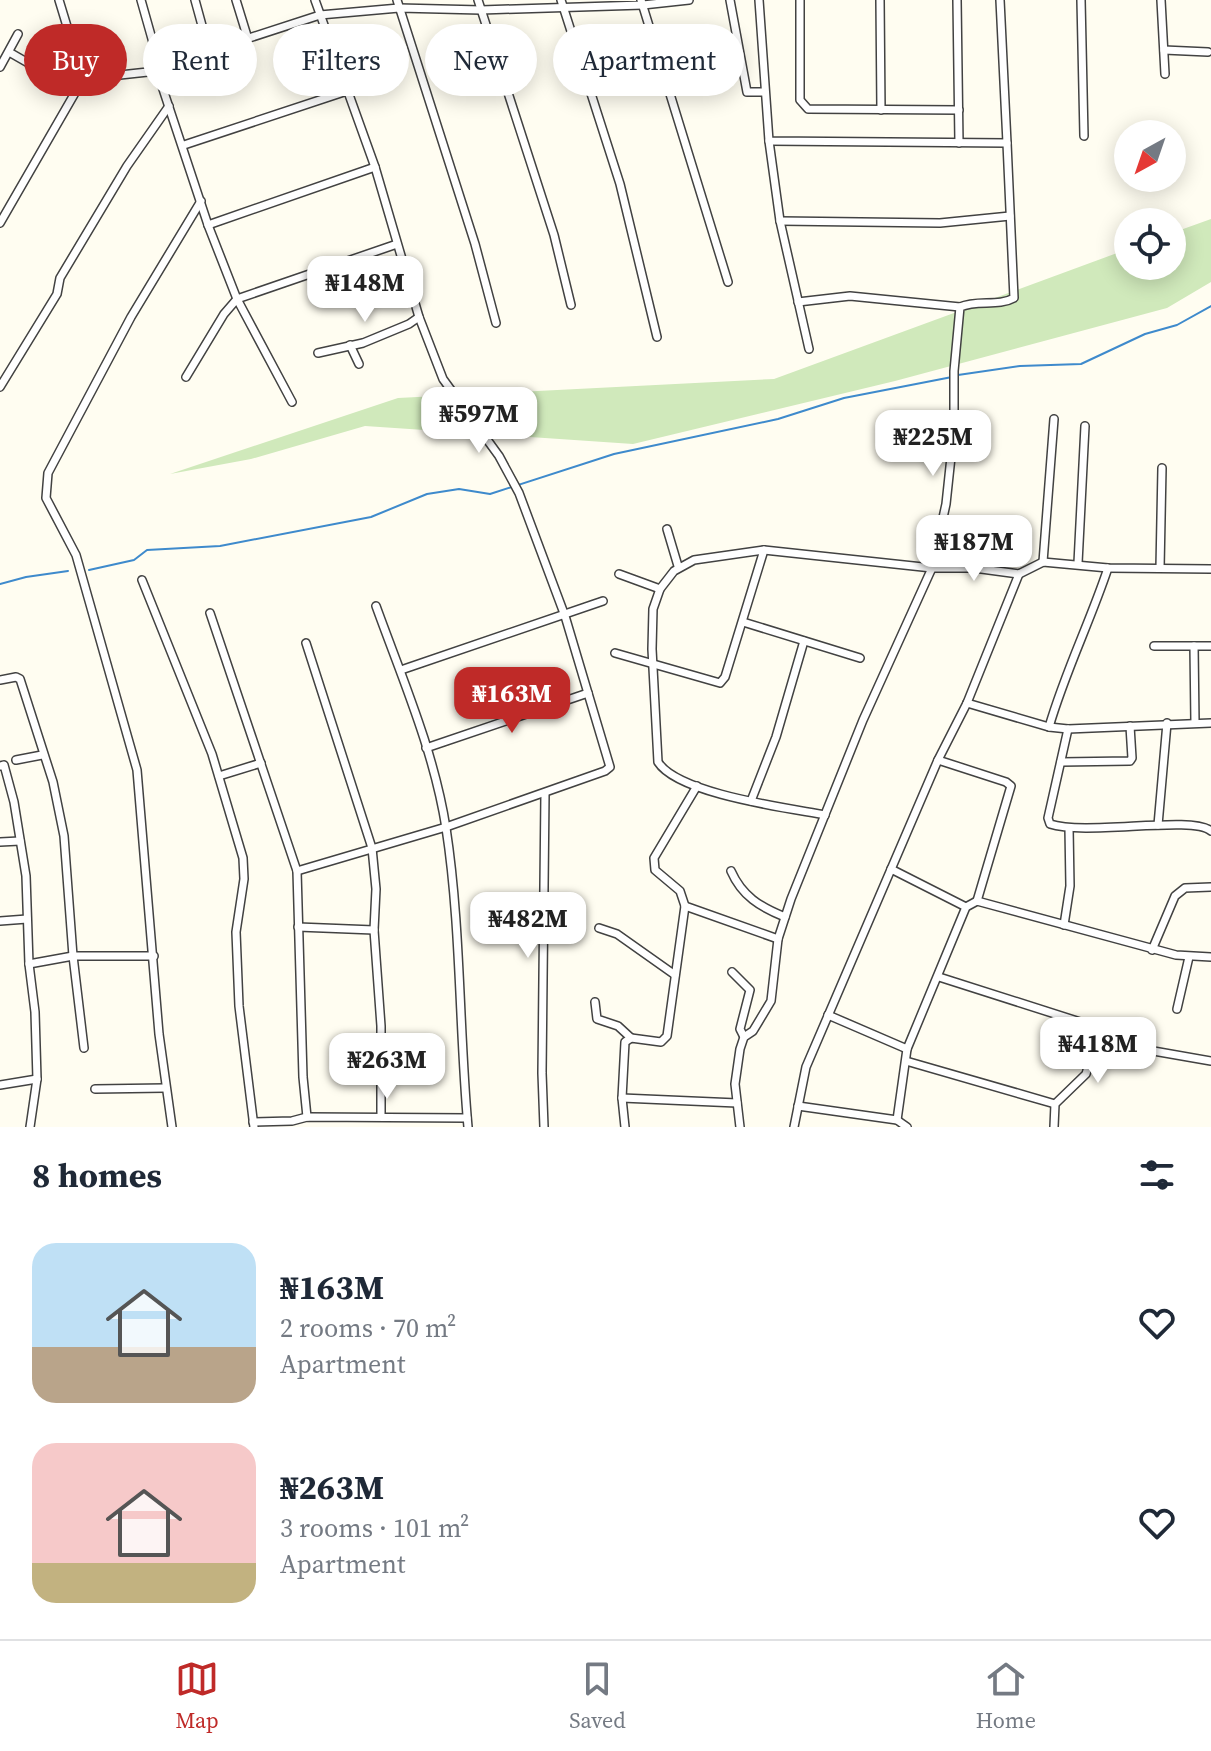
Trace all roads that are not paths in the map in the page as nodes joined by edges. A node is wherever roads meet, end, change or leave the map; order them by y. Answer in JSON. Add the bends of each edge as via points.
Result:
{"nodes":[{"id":1,"x":59,"y":0,"type":"edge"},
{"id":2,"x":141,"y":0,"type":"edge"},
{"id":3,"x":195,"y":0,"type":"edge"},
{"id":4,"x":236,"y":0,"type":"edge"},
{"id":5,"x":315,"y":0,"type":"edge"},
{"id":6,"x":478,"y":0,"type":"edge"},
{"id":7,"x":689,"y":0,"type":"edge"},
{"id":8,"x":730,"y":0,"type":"edge"},
{"id":9,"x":759,"y":0,"type":"edge"},
{"id":10,"x":800,"y":0,"type":"edge"},
{"id":11,"x":880,"y":0,"type":"edge"},
{"id":12,"x":957,"y":0,"type":"edge"},
{"id":13,"x":1000,"y":0,"type":"edge"},
{"id":14,"x":1081,"y":0,"type":"edge"},
{"id":15,"x":1161,"y":0,"type":"edge"},
{"id":16,"x":562,"y":3,"type":"edge"},
{"id":17,"x":642,"y":3,"type":"edge"},
{"id":18,"x":398,"y":4,"type":"edge"},
{"id":19,"x":481,"y":10,"type":"junction"},
{"id":20,"x":320,"y":15,"type":"junction"},
{"id":21,"x":66,"y":24,"type":"edge"},
{"id":22,"x":148,"y":24,"type":"edge"},
{"id":23,"x":202,"y":24,"type":"edge"},
{"id":24,"x":243,"y":24,"type":"edge"},
{"id":25,"x":323,"y":24,"type":"edge"},
{"id":26,"x":18,"y":34,"type":"dead end"},
{"id":27,"x":257,"y":36,"type":"edge"},
{"id":28,"x":1164,"y":50,"type":"junction"},
{"id":29,"x":9,"y":52,"type":"junction"},
{"id":30,"x":1208,"y":52,"type":"dead end"},
{"id":31,"x":24,"y":61,"type":"edge"},
{"id":32,"x":0,"y":67,"type":"edge"},
{"id":33,"x":1165,"y":74,"type":"dead end"},
{"id":34,"x":764,"y":92,"type":"junction"},
{"id":35,"x":74,"y":96,"type":"edge"},
{"id":36,"x":166,"y":96,"type":"edge"},
{"id":37,"x":332,"y":96,"type":"edge"},
{"id":38,"x":349,"y":96,"type":"edge"},
{"id":39,"x":169,"y":106,"type":"junction"},
{"id":40,"x":881,"y":110,"type":"junction"},
{"id":41,"x":959,"y":110,"type":"junction"},
{"id":42,"x":1084,"y":136,"type":"dead end"},
{"id":43,"x":769,"y":141,"type":"junction"},
{"id":44,"x":959,"y":143,"type":"junction"},
{"id":45,"x":1007,"y":143,"type":"junction"},
{"id":46,"x":184,"y":145,"type":"junction"},
{"id":47,"x":375,"y":167,"type":"junction"},
{"id":48,"x":201,"y":201,"type":"junction"},
{"id":49,"x":1010,"y":216,"type":"junction"},
{"id":50,"x":780,"y":221,"type":"junction"},
{"id":51,"x":0,"y":223,"type":"edge"},
{"id":52,"x":208,"y":225,"type":"junction"},
{"id":53,"x":397,"y":244,"type":"junction"},
{"id":54,"x":728,"y":282,"type":"dead end"},
{"id":55,"x":237,"y":299,"type":"junction"},
{"id":56,"x":798,"y":302,"type":"junction"},
{"id":57,"x":571,"y":305,"type":"dead end"},
{"id":58,"x":960,"y":307,"type":"junction"},
{"id":59,"x":419,"y":317,"type":"junction"},
{"id":60,"x":496,"y":323,"type":"dead end"},
{"id":61,"x":657,"y":337,"type":"dead end"},
{"id":62,"x":350,"y":345,"type":"junction"},
{"id":63,"x":809,"y":349,"type":"dead end"},
{"id":64,"x":318,"y":353,"type":"dead end"},
{"id":65,"x":359,"y":364,"type":"dead end"},
{"id":66,"x":186,"y":377,"type":"dead end"},
{"id":67,"x":0,"y":387,"type":"edge"},
{"id":68,"x":292,"y":402,"type":"dead end"},
{"id":69,"x":1054,"y":419,"type":"dead end"},
{"id":70,"x":1085,"y":426,"type":"dead end"},
{"id":71,"x":1162,"y":468,"type":"dead end"},
{"id":72,"x":667,"y":529,"type":"dead end"},
{"id":73,"x":764,"y":550,"type":"junction"},
{"id":74,"x":1043,"y":562,"type":"junction"},
{"id":75,"x":1078,"y":563,"type":"junction"},
{"id":76,"x":678,"y":566,"type":"junction"},
{"id":77,"x":932,"y":568,"type":"junction"},
{"id":78,"x":1108,"y":568,"type":"junction"},
{"id":79,"x":1160,"y":568,"type":"junction"},
{"id":80,"x":1211,"y":569,"type":"edge"},
{"id":81,"x":619,"y":574,"type":"dead end"},
{"id":82,"x":1019,"y":574,"type":"junction"},
{"id":83,"x":142,"y":580,"type":"dead end"},
{"id":84,"x":660,"y":589,"type":"junction"},
{"id":85,"x":603,"y":601,"type":"dead end"},
{"id":86,"x":376,"y":606,"type":"dead end"},
{"id":87,"x":210,"y":613,"type":"dead end"},
{"id":88,"x":565,"y":616,"type":"junction"},
{"id":89,"x":743,"y":622,"type":"junction"},
{"id":90,"x":804,"y":641,"type":"junction"},
{"id":91,"x":306,"y":643,"type":"dead end"},
{"id":92,"x":1154,"y":646,"type":"dead end"},
{"id":93,"x":1194,"y":646,"type":"junction"},
{"id":94,"x":1211,"y":646,"type":"edge"},
{"id":95,"x":615,"y":653,"type":"dead end"},
{"id":96,"x":860,"y":658,"type":"dead end"},
{"id":97,"x":654,"y":666,"type":"junction"},
{"id":98,"x":401,"y":670,"type":"junction"},
{"id":99,"x":0,"y":680,"type":"edge"},
{"id":100,"x":588,"y":693,"type":"junction"},
{"id":101,"x":967,"y":703,"type":"junction"},
{"id":102,"x":1167,"y":723,"type":"junction"},
{"id":103,"x":1195,"y":723,"type":"junction"},
{"id":104,"x":1211,"y":723,"type":"edge"},
{"id":105,"x":1130,"y":726,"type":"junction"},
{"id":106,"x":1049,"y":727,"type":"junction"},
{"id":107,"x":1068,"y":729,"type":"junction"},
{"id":108,"x":426,"y":748,"type":"junction"},
{"id":109,"x":42,"y":755,"type":"junction"},
{"id":110,"x":16,"y":760,"type":"dead end"},
{"id":111,"x":938,"y":760,"type":"junction"},
{"id":112,"x":1061,"y":762,"type":"junction"},
{"id":113,"x":261,"y":763,"type":"junction"},
{"id":114,"x":0,"y":766,"type":"edge"},
{"id":115,"x":219,"y":776,"type":"junction"},
{"id":116,"x":697,"y":786,"type":"junction"},
{"id":117,"x":545,"y":793,"type":"junction"},
{"id":118,"x":751,"y":801,"type":"junction"},
{"id":119,"x":825,"y":815,"type":"junction"},
{"id":120,"x":1158,"y":825,"type":"junction"},
{"id":121,"x":446,"y":827,"type":"junction"},
{"id":122,"x":1069,"y":828,"type":"junction"},
{"id":123,"x":1211,"y":831,"type":"edge"},
{"id":124,"x":20,"y":841,"type":"junction"},
{"id":125,"x":0,"y":842,"type":"edge"},
{"id":126,"x":372,"y":848,"type":"junction"},
{"id":127,"x":891,"y":869,"type":"junction"},
{"id":128,"x":297,"y":871,"type":"junction"},
{"id":129,"x":731,"y":871,"type":"dead end"},
{"id":130,"x":1211,"y":887,"type":"edge"},
{"id":131,"x":977,"y":901,"type":"junction"},
{"id":132,"x":685,"y":906,"type":"junction"},
{"id":133,"x":966,"y":907,"type":"junction"},
{"id":134,"x":785,"y":917,"type":"junction"},
{"id":135,"x":27,"y":919,"type":"junction"},
{"id":136,"x":0,"y":921,"type":"edge"},
{"id":137,"x":1064,"y":925,"type":"junction"},
{"id":138,"x":298,"y":927,"type":"junction"},
{"id":139,"x":599,"y":928,"type":"dead end"},
{"id":140,"x":374,"y":930,"type":"junction"},
{"id":141,"x":778,"y":939,"type":"junction"},
{"id":142,"x":1152,"y":950,"type":"junction"},
{"id":143,"x":73,"y":956,"type":"junction"},
{"id":144,"x":154,"y":956,"type":"junction"},
{"id":145,"x":1189,"y":957,"type":"junction"},
{"id":146,"x":1211,"y":957,"type":"edge"},
{"id":147,"x":29,"y":964,"type":"junction"},
{"id":148,"x":732,"y":972,"type":"dead end"},
{"id":149,"x":675,"y":975,"type":"junction"},
{"id":150,"x":939,"y":977,"type":"junction"},
{"id":151,"x":595,"y":1002,"type":"dead end"},
{"id":152,"x":1177,"y":1009,"type":"dead end"},
{"id":153,"x":828,"y":1015,"type":"junction"},
{"id":154,"x":1099,"y":1028,"type":"junction"},
{"id":155,"x":744,"y":1037,"type":"junction"},
{"id":156,"x":631,"y":1038,"type":"junction"},
{"id":157,"x":84,"y":1048,"type":"dead end"},
{"id":158,"x":907,"y":1049,"type":"junction"},
{"id":159,"x":906,"y":1061,"type":"junction"},
{"id":160,"x":1211,"y":1061,"type":"edge"},
{"id":161,"x":37,"y":1079,"type":"junction"},
{"id":162,"x":0,"y":1085,"type":"edge"},
{"id":163,"x":165,"y":1088,"type":"junction"},
{"id":164,"x":95,"y":1089,"type":"dead end"},
{"id":165,"x":622,"y":1098,"type":"junction"},
{"id":166,"x":737,"y":1103,"type":"junction"},
{"id":167,"x":1055,"y":1104,"type":"junction"},
{"id":168,"x":798,"y":1106,"type":"junction"},
{"id":169,"x":381,"y":1116,"type":"junction"},
{"id":170,"x":307,"y":1117,"type":"junction"},
{"id":171,"x":897,"y":1120,"type":"junction"},
{"id":172,"x":404,"y":1122,"type":"edge"},
{"id":173,"x":468,"y":1123,"type":"edge"},
{"id":174,"x":253,"y":1124,"type":"edge"},
{"id":175,"x":30,"y":1127,"type":"edge"},
{"id":176,"x":172,"y":1127,"type":"edge"},
{"id":177,"x":544,"y":1127,"type":"edge"},
{"id":178,"x":625,"y":1127,"type":"edge"},
{"id":179,"x":740,"y":1127,"type":"edge"},
{"id":180,"x":794,"y":1127,"type":"edge"},
{"id":181,"x":907,"y":1127,"type":"edge"},
{"id":182,"x":1054,"y":1127,"type":"edge"}],
"edges":[{"from":1,"to":21,"type":"street"},
{"from":2,"to":22,"type":"street"},
{"from":3,"to":23,"type":"street"},
{"from":4,"to":24,"type":"street"},
{"from":5,"to":20,"type":"street"},
{"from":6,"to":19,"type":"street"},
{"from":7,"to":17,"type":"street"},
{"from":8,"to":34,"type":"street","via":[[747,92]]},
{"from":9,"to":34,"type":"street"},
{"from":10,"to":40,"type":"street","via":[[803,106]]},
{"from":11,"to":40,"type":"street"},
{"from":12,"to":41,"type":"street"},
{"from":13,"to":45,"type":"street"},
{"from":14,"to":42,"type":"street"},
{"from":15,"to":28,"type":"street"},
{"from":16,"to":17,"type":"street"},
{"from":16,"to":19,"type":"street"},
{"from":16,"to":61,"type":"street","via":[[620,184]]},
{"from":17,"to":54,"type":"street"},
{"from":18,"to":19,"type":"street"},
{"from":18,"to":20,"type":"street"},
{"from":18,"to":60,"type":"street"},
{"from":19,"to":57,"type":"street","via":[[554,235]]},
{"from":20,"to":25,"type":"street"},
{"from":20,"to":27,"type":"street"},
{"from":26,"to":29,"type":"street"},
{"from":28,"to":30,"type":"street"},
{"from":28,"to":33,"type":"street"},
{"from":29,"to":31,"type":"street"},
{"from":29,"to":32,"type":"street"},
{"from":34,"to":43,"type":"street"},
{"from":35,"to":51,"type":"street"},
{"from":36,"to":39,"type":"street"},
{"from":37,"to":46,"type":"street"},
{"from":38,"to":47,"type":"street"},
{"from":39,"to":46,"type":"street"},
{"from":39,"to":67,"type":"street","via":[[127,166]]},
{"from":40,"to":41,"type":"street"},
{"from":41,"to":44,"type":"street"},
{"from":43,"to":44,"type":"street"},
{"from":43,"to":50,"type":"street"},
{"from":44,"to":45,"type":"street"},
{"from":45,"to":49,"type":"street"},
{"from":46,"to":48,"type":"street"},
{"from":47,"to":52,"type":"street"},
{"from":47,"to":53,"type":"street"},
{"from":48,"to":52,"type":"street"},
{"from":48,"to":144,"type":"street","via":[[103,370],[46,486],[46,498],[76,555],[137,770]]},
{"from":49,"to":50,"type":"street","via":[[940,223]]},
{"from":49,"to":58,"type":"street","via":[[1014,298]]},
{"from":50,"to":56,"type":"street"},
{"from":52,"to":55,"type":"street"},
{"from":53,"to":55,"type":"street"},
{"from":53,"to":59,"type":"street"},
{"from":55,"to":66,"type":"street"},
{"from":55,"to":68,"type":"street"},
{"from":56,"to":58,"type":"street","via":[[850,296]]},
{"from":56,"to":63,"type":"street"},
{"from":58,"to":77,"type":"street","via":[[946,504]]},
{"from":59,"to":62,"type":"street"},
{"from":59,"to":88,"type":"street","via":[[443,379],[519,493]]},
{"from":62,"to":64,"type":"street"},
{"from":62,"to":65,"type":"street"},
{"from":69,"to":74,"type":"street"},
{"from":70,"to":75,"type":"street"},
{"from":71,"to":79,"type":"street"},
{"from":72,"to":76,"type":"street"},
{"from":73,"to":76,"type":"street"},
{"from":73,"to":77,"type":"street"},
{"from":73,"to":89,"type":"street"},
{"from":74,"to":75,"type":"street"},
{"from":74,"to":82,"type":"street"},
{"from":75,"to":78,"type":"street"},
{"from":76,"to":84,"type":"street"},
{"from":77,"to":82,"type":"street"},
{"from":77,"to":119,"type":"street"},
{"from":78,"to":79,"type":"street"},
{"from":78,"to":106,"type":"street"},
{"from":79,"to":80,"type":"street"},
{"from":81,"to":84,"type":"street"},
{"from":82,"to":101,"type":"street"},
{"from":83,"to":115,"type":"street"},
{"from":84,"to":97,"type":"street","via":[[653,609]]},
{"from":85,"to":88,"type":"street"},
{"from":86,"to":98,"type":"street"},
{"from":87,"to":113,"type":"street"},
{"from":88,"to":98,"type":"street"},
{"from":88,"to":100,"type":"street"},
{"from":89,"to":90,"type":"street"},
{"from":89,"to":97,"type":"street","via":[[720,683]]},
{"from":90,"to":96,"type":"street"},
{"from":90,"to":118,"type":"street"},
{"from":91,"to":126,"type":"street"},
{"from":92,"to":93,"type":"street"},
{"from":93,"to":94,"type":"street"},
{"from":93,"to":103,"type":"street"},
{"from":95,"to":97,"type":"street"},
{"from":97,"to":116,"type":"street","via":[[658,762],[671,776]]},
{"from":98,"to":108,"type":"street"},
{"from":99,"to":109,"type":"street","via":[[20,679]]},
{"from":100,"to":108,"type":"street"},
{"from":100,"to":117,"type":"street","via":[[609,769]]},
{"from":101,"to":106,"type":"street"},
{"from":101,"to":111,"type":"street"},
{"from":102,"to":103,"type":"street"},
{"from":102,"to":105,"type":"street"},
{"from":102,"to":120,"type":"street"},
{"from":103,"to":104,"type":"street"},
{"from":105,"to":107,"type":"street"},
{"from":105,"to":112,"type":"street","via":[[1130,761]]},
{"from":106,"to":107,"type":"street"},
{"from":107,"to":112,"type":"street"},
{"from":108,"to":121,"type":"street"},
{"from":109,"to":110,"type":"street"},
{"from":109,"to":143,"type":"street","via":[[64,836]]},
{"from":111,"to":127,"type":"street"},
{"from":111,"to":131,"type":"street","via":[[1011,786]]},
{"from":112,"to":122,"type":"street","via":[[1048,821]]},
{"from":113,"to":115,"type":"street"},
{"from":113,"to":128,"type":"street"},
{"from":114,"to":124,"type":"street","via":[[4,765],[14,802]]},
{"from":115,"to":174,"type":"street","via":[[243,858],[236,932]]},
{"from":116,"to":118,"type":"street"},
{"from":116,"to":132,"type":"street","via":[[653,864],[680,891]]},
{"from":117,"to":121,"type":"street"},
{"from":117,"to":177,"type":"street"},
{"from":118,"to":119,"type":"street"},
{"from":119,"to":134,"type":"street"},
{"from":120,"to":122,"type":"street"},
{"from":120,"to":123,"type":"street"},
{"from":121,"to":126,"type":"street"},
{"from":121,"to":173,"type":"street"},
{"from":122,"to":137,"type":"street"},
{"from":124,"to":125,"type":"street"},
{"from":124,"to":135,"type":"street"},
{"from":126,"to":128,"type":"street"},
{"from":126,"to":140,"type":"street"},
{"from":127,"to":133,"type":"street"},
{"from":127,"to":153,"type":"street"},
{"from":128,"to":138,"type":"street"},
{"from":129,"to":134,"type":"street","via":[[749,899]]},
{"from":130,"to":142,"type":"street","via":[[1185,888],[1175,896]]},
{"from":131,"to":133,"type":"street"},
{"from":131,"to":137,"type":"street"},
{"from":132,"to":141,"type":"street"},
{"from":132,"to":149,"type":"street"},
{"from":133,"to":150,"type":"street"},
{"from":134,"to":141,"type":"street"},
{"from":135,"to":136,"type":"street"},
{"from":135,"to":147,"type":"street"},
{"from":137,"to":142,"type":"street"},
{"from":138,"to":140,"type":"street"},
{"from":138,"to":170,"type":"street"},
{"from":139,"to":149,"type":"street","via":[[617,934]]},
{"from":140,"to":169,"type":"street"},
{"from":141,"to":155,"type":"street","via":[[771,1001]]},
{"from":142,"to":145,"type":"street"},
{"from":143,"to":144,"type":"street"},
{"from":143,"to":147,"type":"street"},
{"from":143,"to":157,"type":"street"},
{"from":144,"to":163,"type":"street"},
{"from":145,"to":146,"type":"street"},
{"from":145,"to":152,"type":"street"},
{"from":147,"to":161,"type":"street"},
{"from":148,"to":155,"type":"street","via":[[750,990],[740,1029]]},
{"from":149,"to":156,"type":"street","via":[[665,1039],[658,1043]]},
{"from":150,"to":154,"type":"street"},
{"from":150,"to":158,"type":"street"},
{"from":151,"to":156,"type":"street","via":[[597,1019],[618,1026]]},
{"from":153,"to":158,"type":"street"},
{"from":153,"to":168,"type":"street","via":[[806,1067]]},
{"from":154,"to":160,"type":"street","via":[[1142,1049]]},
{"from":154,"to":167,"type":"street","via":[[1086,1074]]},
{"from":155,"to":166,"type":"street","via":[[736,1070]]},
{"from":156,"to":165,"type":"street","via":[[623,1047]]},
{"from":158,"to":159,"type":"street"},
{"from":159,"to":167,"type":"street"},
{"from":159,"to":171,"type":"street"},
{"from":161,"to":162,"type":"street"},
{"from":161,"to":175,"type":"street"},
{"from":163,"to":164,"type":"street"},
{"from":163,"to":176,"type":"street"},
{"from":165,"to":166,"type":"street"},
{"from":165,"to":178,"type":"street"},
{"from":166,"to":179,"type":"street"},
{"from":167,"to":182,"type":"street"},
{"from":168,"to":171,"type":"street"},
{"from":168,"to":180,"type":"street"},
{"from":169,"to":170,"type":"street"},
{"from":169,"to":172,"type":"street"},
{"from":170,"to":174,"type":"street"},
{"from":171,"to":181,"type":"street"},
{"from":172,"to":173,"type":"street"}]}
